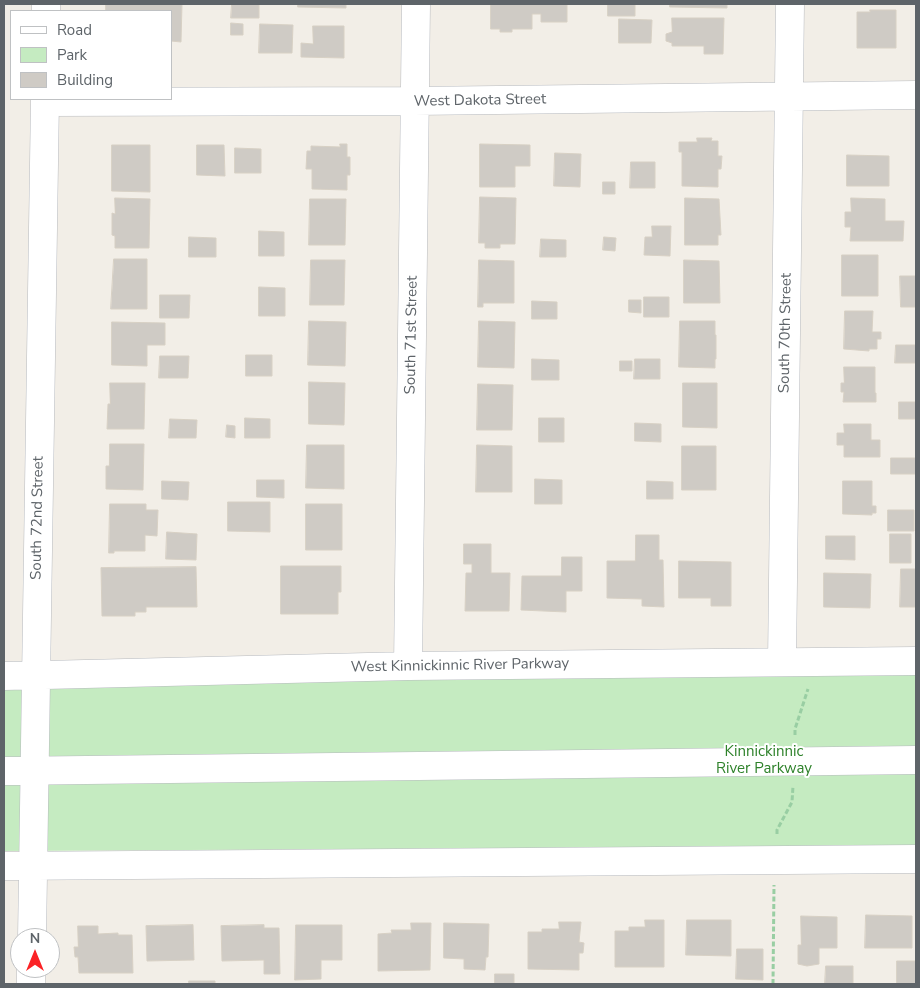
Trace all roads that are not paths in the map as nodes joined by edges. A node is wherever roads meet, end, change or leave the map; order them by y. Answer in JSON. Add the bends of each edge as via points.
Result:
{"nodes":[{"id":1,"x":416,"y":4,"type":"edge"},
{"id":2,"x":790,"y":4,"type":"edge"},
{"id":3,"x":916,"y":96,"type":"edge"},
{"id":4,"x":789,"y":97,"type":"junction"},
{"id":5,"x":45,"y":100,"type":"edge"},
{"id":6,"x":414,"y":101,"type":"junction"},
{"id":7,"x":916,"y":661,"type":"edge"},
{"id":8,"x":782,"y":662,"type":"junction"},
{"id":9,"x":408,"y":666,"type":"junction"},
{"id":10,"x":4,"y":676,"type":"edge"},
{"id":11,"x":35,"y":676,"type":"junction"},
{"id":12,"x":916,"y":760,"type":"edge"},
{"id":13,"x":4,"y":771,"type":"edge"},
{"id":14,"x":34,"y":771,"type":"junction"},
{"id":15,"x":916,"y":859,"type":"edge"},
{"id":16,"x":4,"y":866,"type":"edge"},
{"id":17,"x":33,"y":866,"type":"junction"},
{"id":18,"x":32,"y":928,"type":"edge"}],
"edges":[{"from":1,"to":6,"type":"street","name":"South 71st Street"},
{"from":2,"to":4,"type":"street","name":"South 70th Street"},
{"from":3,"to":4,"type":"street","name":"West Dakota Street"},
{"from":4,"to":6,"type":"street","name":"West Dakota Street"},
{"from":4,"to":8,"type":"street","name":"South 70th Street"},
{"from":5,"to":6,"type":"street","name":"West Dakota Street"},
{"from":5,"to":11,"type":"street","name":"South 72nd Street"},
{"from":6,"to":9,"type":"street","name":"South 71st Street"},
{"from":7,"to":8,"type":"street","name":"West Kinnickinnic River Parkway"},
{"from":8,"to":9,"type":"street","name":"West Kinnickinnic River Parkway"},
{"from":9,"to":11,"type":"street","name":"West Kinnickinnic River Parkway"},
{"from":10,"to":11,"type":"street","name":"West Kinnickinnic River Parkway"},
{"from":11,"to":14,"type":"street","name":"South 72nd Street"},
{"from":12,"to":14,"type":"street"},
{"from":13,"to":14,"type":"street"},
{"from":14,"to":17,"type":"street","name":"South 72nd Street"},
{"from":15,"to":17,"type":"street"},
{"from":16,"to":17,"type":"street"},
{"from":17,"to":18,"type":"street","name":"South 72nd Street"}]}
